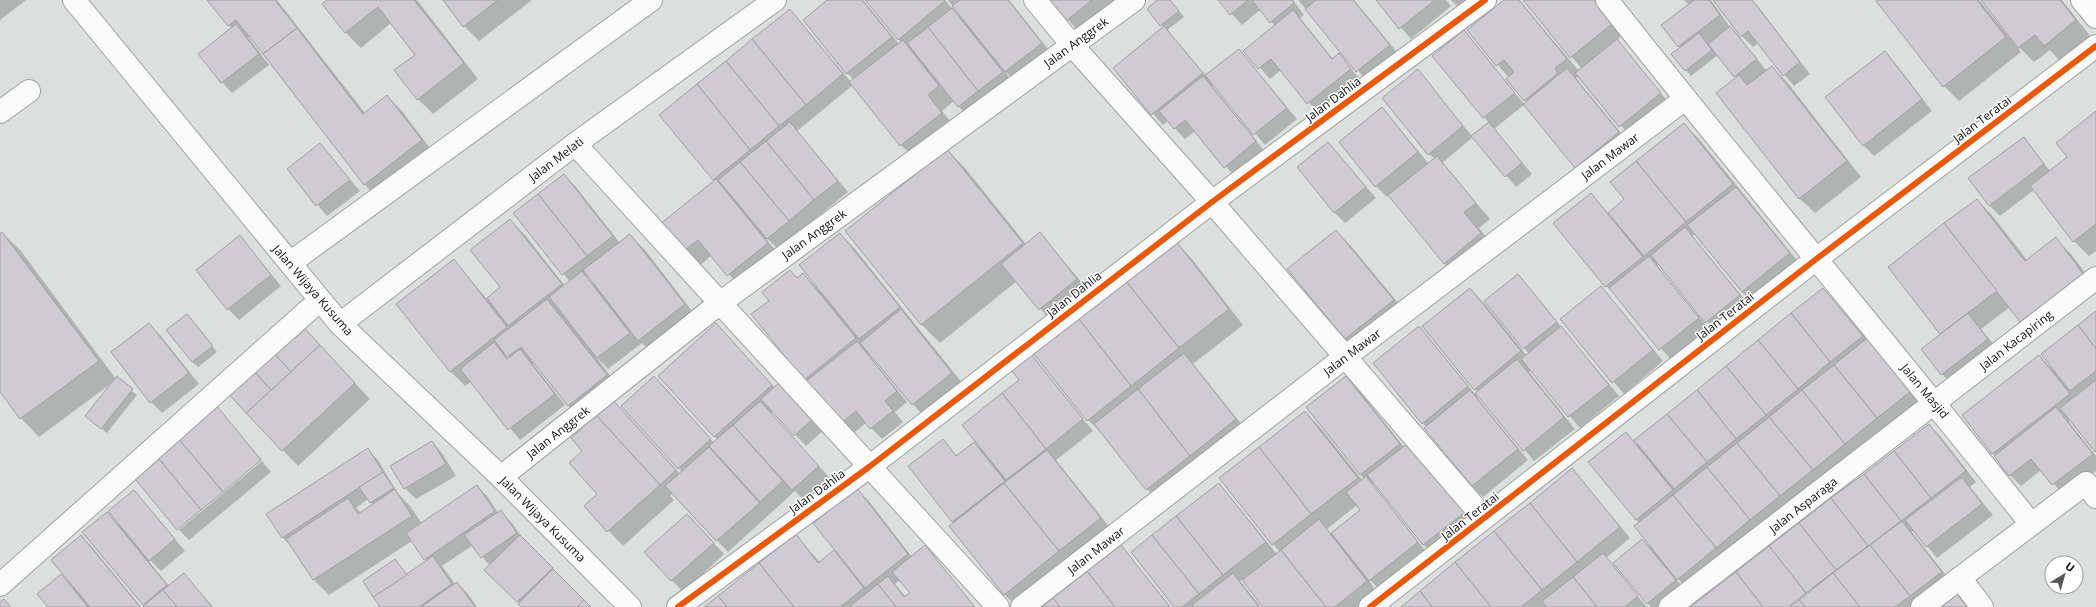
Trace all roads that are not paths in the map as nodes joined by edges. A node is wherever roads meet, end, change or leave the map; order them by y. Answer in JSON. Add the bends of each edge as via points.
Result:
{"nodes":[{"id":1,"x":74,"y":0,"type":"edge"},
{"id":2,"x":651,"y":0,"type":"edge"},
{"id":3,"x":776,"y":0,"type":"edge"},
{"id":4,"x":1035,"y":0,"type":"edge"},
{"id":5,"x":1134,"y":0,"type":"edge"},
{"id":6,"x":1485,"y":0,"type":"edge"},
{"id":7,"x":1606,"y":0,"type":"edge"},
{"id":8,"x":2082,"y":0,"type":"edge"},
{"id":9,"x":2096,"y":17,"type":"edge"},
{"id":10,"x":1072,"y":45,"type":"junction"},
{"id":11,"x":2096,"y":46,"type":"edge"},
{"id":12,"x":28,"y":91,"type":"dead end"},
{"id":13,"x":1684,"y":99,"type":"junction"},
{"id":14,"x":0,"y":112,"type":"edge"},
{"id":15,"x":575,"y":144,"type":"junction"},
{"id":16,"x":1212,"y":202,"type":"junction"},
{"id":17,"x":1815,"y":260,"type":"junction"},
{"id":18,"x":290,"y":263,"type":"junction"},
{"id":19,"x":2096,"y":278,"type":"edge"},
{"id":20,"x":320,"y":300,"type":"junction"},
{"id":21,"x":720,"y":303,"type":"junction"},
{"id":22,"x":340,"y":324,"type":"junction"},
{"id":23,"x":1346,"y":357,"type":"junction"},
{"id":24,"x":1935,"y":402,"type":"junction"},
{"id":25,"x":869,"y":467,"type":"junction"},
{"id":26,"x":501,"y":476,"type":"junction"},
{"id":27,"x":2093,"y":485,"type":"edge"},
{"id":28,"x":1484,"y":518,"type":"junction"},
{"id":29,"x":2031,"y":524,"type":"junction"},
{"id":30,"x":1960,"y":578,"type":"junction"},
{"id":31,"x":0,"y":585,"type":"edge"},
{"id":32,"x":630,"y":607,"type":"edge"},
{"id":33,"x":678,"y":607,"type":"edge"},
{"id":34,"x":998,"y":607,"type":"edge"},
{"id":35,"x":1022,"y":607,"type":"edge"},
{"id":36,"x":1370,"y":607,"type":"edge"},
{"id":37,"x":1670,"y":607,"type":"edge"},
{"id":38,"x":1922,"y":607,"type":"edge"},
{"id":39,"x":1982,"y":607,"type":"edge"}],
"edges":[{"from":1,"to":18,"type":"street","name":"Jalan Wijaya Kusuma"},
{"from":2,"to":18,"type":"street"},
{"from":3,"to":15,"type":"street","name":"Jalan Melati"},
{"from":4,"to":10,"type":"street"},
{"from":5,"to":10,"type":"street","name":"Jalan Anggrek"},
{"from":6,"to":16,"type":"street","name":"Jalan Dahlia"},
{"from":7,"to":13,"type":"street","name":"Jalan Masjid"},
{"from":8,"to":9,"type":"street"},
{"from":10,"to":16,"type":"street"},
{"from":10,"to":21,"type":"street","name":"Jalan Anggrek"},
{"from":11,"to":17,"type":"street","name":"Jalan Teratai"},
{"from":12,"to":14,"type":"street"},
{"from":13,"to":17,"type":"street","name":"Jalan Masjid"},
{"from":13,"to":23,"type":"street","name":"Jalan Mawar"},
{"from":15,"to":21,"type":"street"},
{"from":15,"to":22,"type":"street","name":"Jalan Melati"},
{"from":16,"to":23,"type":"street"},
{"from":16,"to":25,"type":"street","name":"Jalan Dahlia"},
{"from":17,"to":24,"type":"street","name":"Jalan Masjid"},
{"from":17,"to":28,"type":"street","name":"Jalan Teratai"},
{"from":18,"to":20,"type":"street","name":"Jalan Wijaya Kusuma"},
{"from":19,"to":24,"type":"street","name":"Jalan Kacapiring"},
{"from":20,"to":22,"type":"street","name":"Jalan Wijaya Kusuma"},
{"from":20,"to":31,"type":"street"},
{"from":21,"to":25,"type":"street"},
{"from":21,"to":26,"type":"street","name":"Jalan Anggrek"},
{"from":22,"to":26,"type":"street","name":"Jalan Wijaya Kusuma"},
{"from":23,"to":28,"type":"street"},
{"from":23,"to":35,"type":"street","name":"Jalan Mawar"},
{"from":24,"to":29,"type":"street","name":"Jalan Masjid"},
{"from":24,"to":37,"type":"street","name":"Jalan Asparaga"},
{"from":25,"to":33,"type":"street","name":"Jalan Dahlia"},
{"from":25,"to":34,"type":"street"},
{"from":26,"to":32,"type":"street","name":"Jalan Wijaya Kusuma"},
{"from":27,"to":29,"type":"street"},
{"from":28,"to":36,"type":"street","name":"Jalan Teratai"},
{"from":29,"to":30,"type":"street"},
{"from":30,"to":38,"type":"street"},
{"from":30,"to":39,"type":"street"}]}
